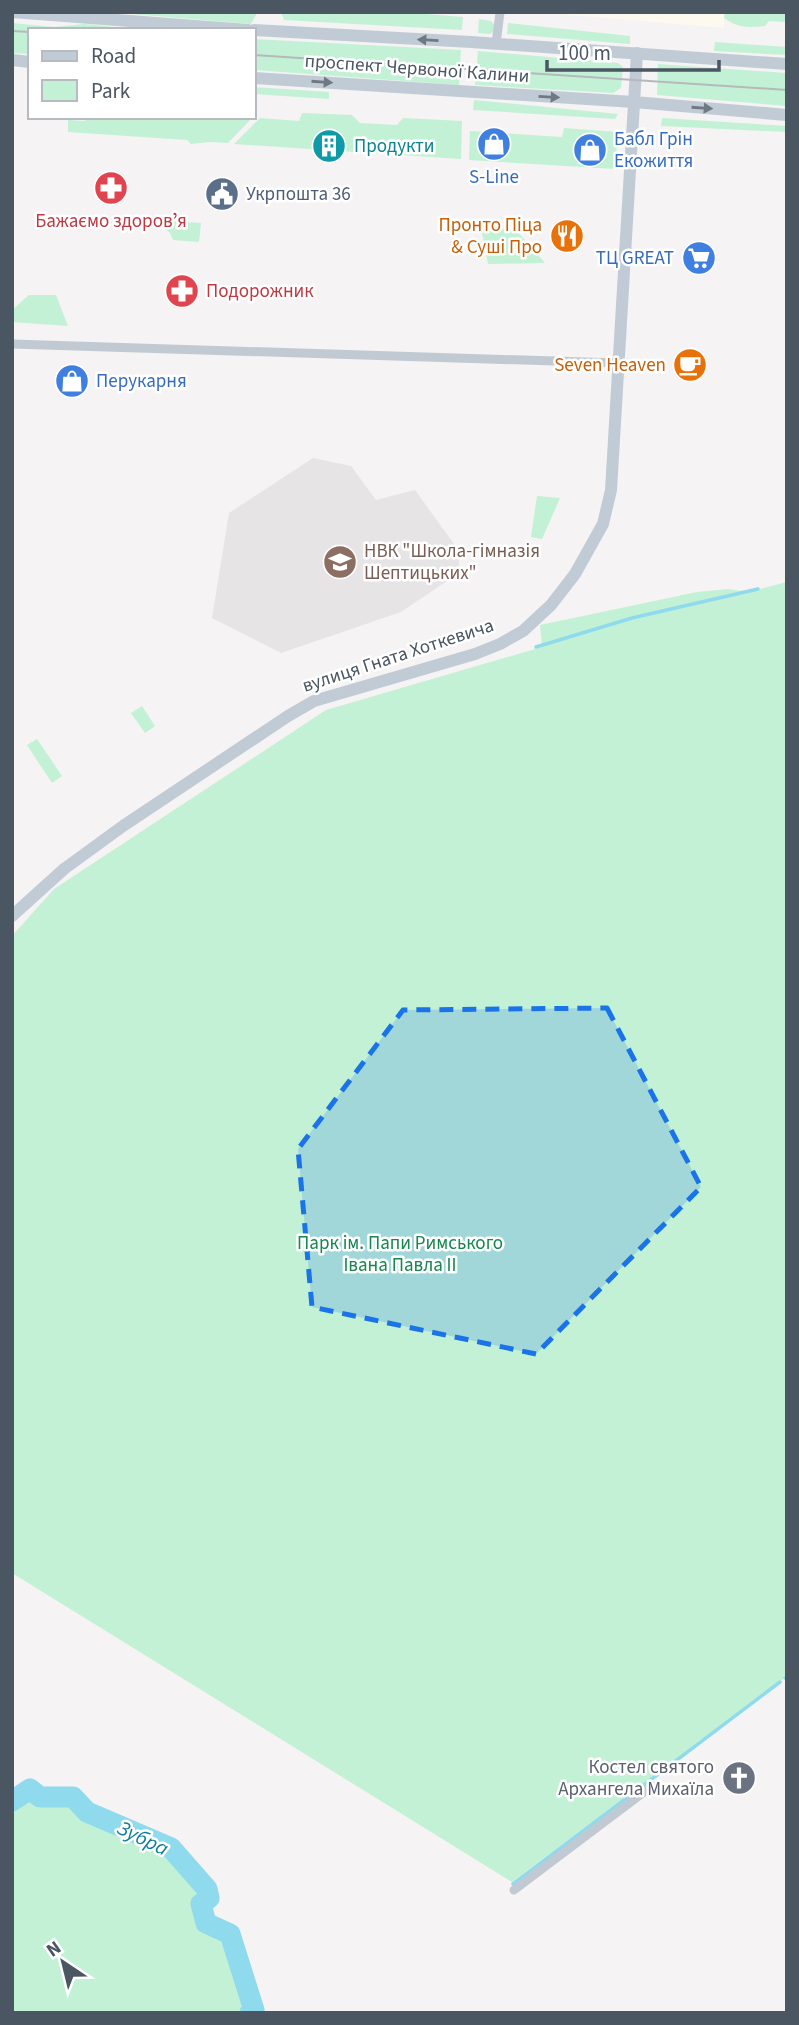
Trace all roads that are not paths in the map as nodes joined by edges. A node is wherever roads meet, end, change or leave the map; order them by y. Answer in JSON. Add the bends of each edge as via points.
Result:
{"nodes":[{"id":1,"x":12,"y":12,"type":"edge"},
{"id":2,"x":500,"y":12,"type":"edge"},
{"id":3,"x":222,"y":28,"type":"edge"},
{"id":4,"x":256,"y":30,"type":"edge"},
{"id":5,"x":496,"y":44,"type":"junction"},
{"id":6,"x":637,"y":53,"type":"junction"},
{"id":7,"x":787,"y":64,"type":"edge"},
{"id":8,"x":256,"y":78,"type":"edge"},
{"id":9,"x":634,"y":102,"type":"junction"},
{"id":10,"x":787,"y":115,"type":"edge"},
{"id":11,"x":12,"y":344,"type":"edge"},
{"id":12,"x":617,"y":363,"type":"junction"},
{"id":13,"x":12,"y":916,"type":"edge"},
{"id":14,"x":652,"y":1786,"type":"dead end"},
{"id":15,"x":514,"y":1890,"type":"dead end"}],
"edges":[{"from":1,"to":3,"type":"main road"},
{"from":2,"to":5,"type":"street"},
{"from":5,"to":4,"type":"main road","name":"проспект Червоної Калини","one_way":true},
{"from":5,"to":6,"type":"main road","name":"проспект Червоної Калини"},
{"from":6,"to":7,"type":"main road","name":"проспект Червоної Калини"},
{"from":6,"to":9,"type":"main road","name":"вулиця Гната Хоткевича"},
{"from":8,"to":9,"type":"main road","name":"проспект Червоної Калини","one_way":true},
{"from":9,"to":10,"type":"main road","name":"проспект Червоної Калини","one_way":true},
{"from":9,"to":12,"type":"main road","name":"вулиця Гната Хоткевича"},
{"from":11,"to":12,"type":"street"},
{"from":12,"to":13,"type":"main road","name":"вулиця Гната Хоткевича","via":[[611,490],[603,524],[575,574],[523,631],[475,654],[314,701],[122,826]]},
{"from":14,"to":15,"type":"street"}]}
